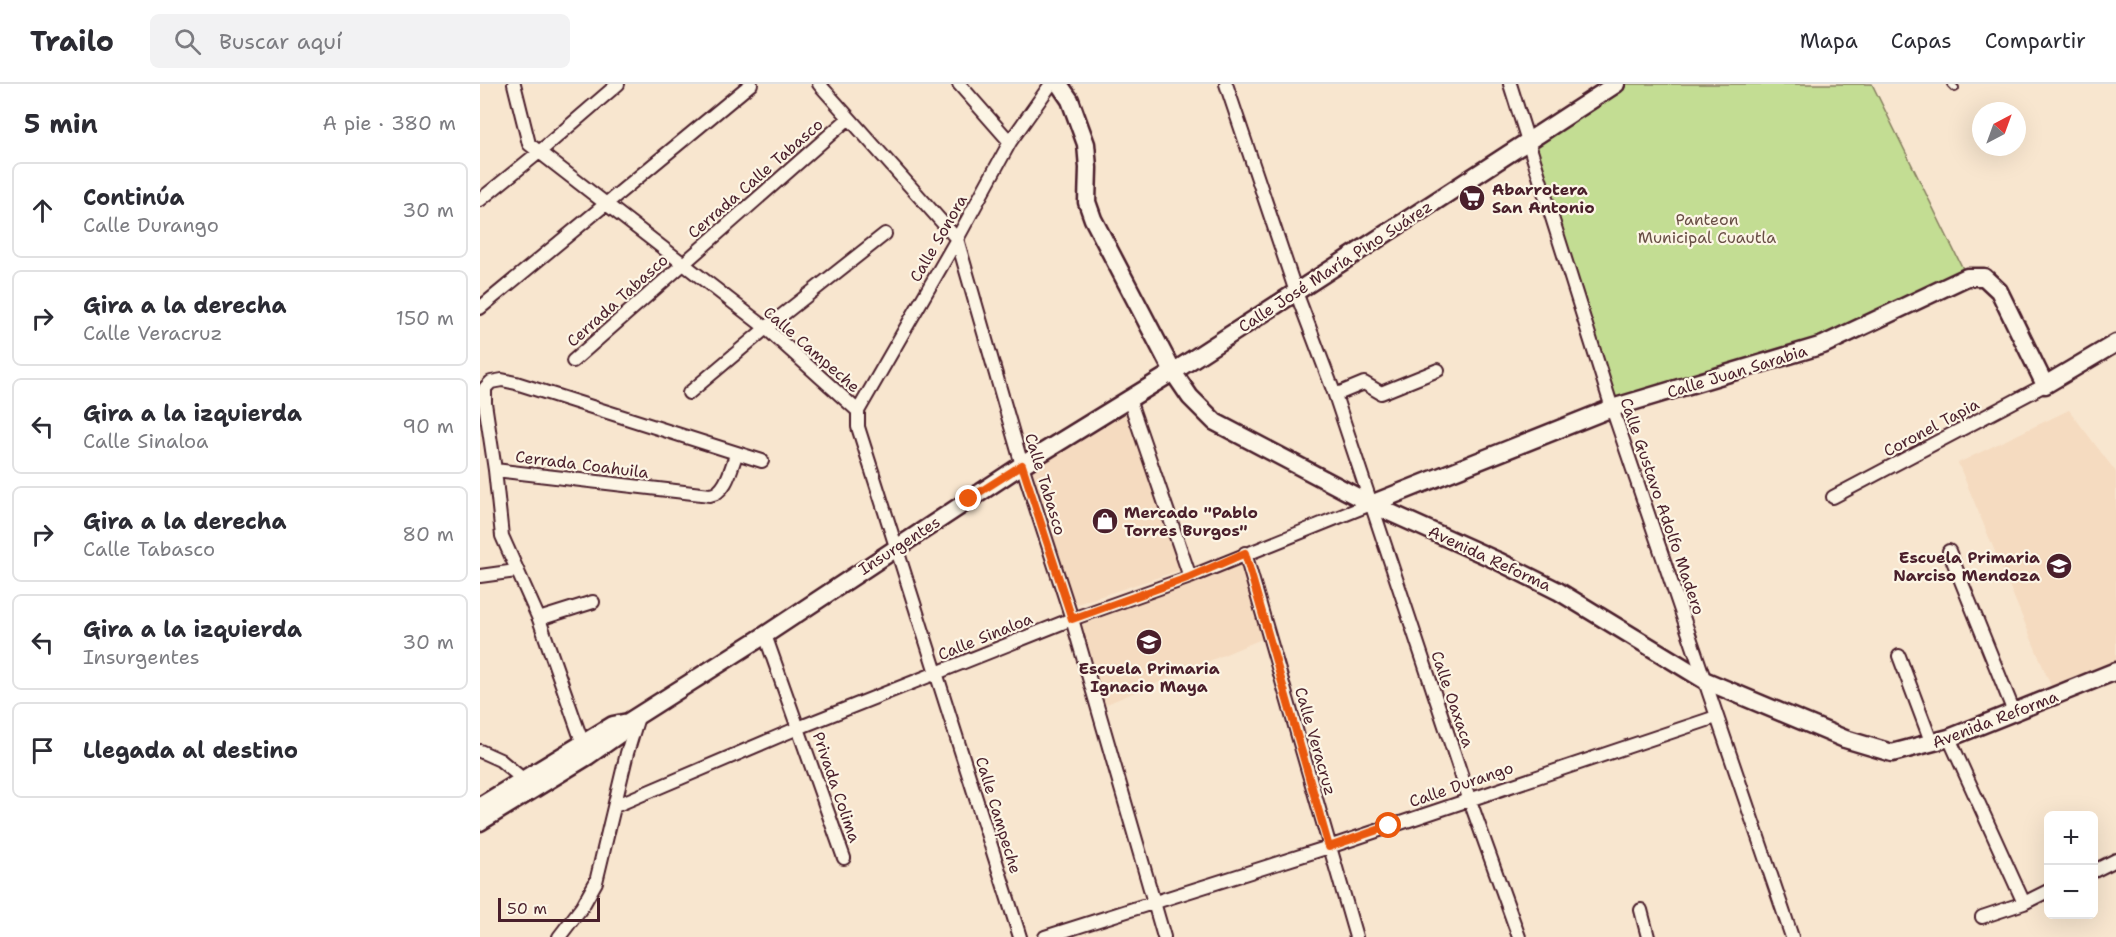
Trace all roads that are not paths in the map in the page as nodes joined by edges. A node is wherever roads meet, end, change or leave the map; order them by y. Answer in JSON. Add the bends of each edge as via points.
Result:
{"nodes":[{"id":1,"x":514,"y":84,"type":"edge"},
{"id":2,"x":618,"y":84,"type":"edge"},
{"id":3,"x":751,"y":84,"type":"edge"},
{"id":4,"x":819,"y":84,"type":"edge"},
{"id":5,"x":959,"y":84,"type":"edge"},
{"id":6,"x":1051,"y":84,"type":"edge"},
{"id":7,"x":1059,"y":84,"type":"edge"},
{"id":8,"x":1226,"y":84,"type":"edge"},
{"id":9,"x":1510,"y":84,"type":"edge"},
{"id":10,"x":1616,"y":84,"type":"edge"},
{"id":11,"x":849,"y":117,"type":"junction"},
{"id":12,"x":1528,"y":141,"type":"junction"},
{"id":13,"x":1010,"y":142,"type":"junction"},
{"id":14,"x":538,"y":153,"type":"junction"},
{"id":15,"x":480,"y":200,"type":"edge"},
{"id":16,"x":607,"y":203,"type":"junction"},
{"id":17,"x":885,"y":234,"type":"dead end"},
{"id":18,"x":957,"y":239,"type":"junction"},
{"id":19,"x":683,"y":263,"type":"junction"},
{"id":20,"x":1296,"y":292,"type":"junction"},
{"id":21,"x":480,"y":308,"type":"edge"},
{"id":22,"x":766,"y":328,"type":"junction"},
{"id":23,"x":2116,"y":343,"type":"edge"},
{"id":24,"x":573,"y":361,"type":"dead end"},
{"id":25,"x":1438,"y":370,"type":"dead end"},
{"id":26,"x":1173,"y":372,"type":"junction"},
{"id":27,"x":2045,"y":386,"type":"junction"},
{"id":28,"x":689,"y":393,"type":"dead end"},
{"id":29,"x":1335,"y":395,"type":"junction"},
{"id":30,"x":1129,"y":399,"type":"junction"},
{"id":31,"x":1612,"y":408,"type":"junction"},
{"id":32,"x":858,"y":411,"type":"junction"},
{"id":33,"x":736,"y":455,"type":"junction"},
{"id":34,"x":762,"y":461,"type":"dead end"},
{"id":35,"x":1022,"y":465,"type":"junction"},
{"id":36,"x":495,"y":470,"type":"junction"},
{"id":37,"x":1833,"y":497,"type":"dead end"},
{"id":38,"x":1371,"y":504,"type":"junction"},
{"id":39,"x":897,"y":546,"type":"junction"},
{"id":40,"x":1949,"y":551,"type":"dead end"},
{"id":41,"x":1245,"y":553,"type":"junction"},
{"id":42,"x":516,"y":571,"type":"junction"},
{"id":43,"x":480,"y":576,"type":"edge"},
{"id":44,"x":1190,"y":577,"type":"junction"},
{"id":45,"x":593,"y":602,"type":"dead end"},
{"id":46,"x":1072,"y":619,"type":"junction"},
{"id":47,"x":539,"y":620,"type":"junction"},
{"id":48,"x":765,"y":635,"type":"junction"},
{"id":49,"x":1899,"y":656,"type":"dead end"},
{"id":50,"x":2116,"y":671,"type":"edge"},
{"id":51,"x":937,"y":673,"type":"junction"},
{"id":52,"x":1706,"y":681,"type":"junction"},
{"id":53,"x":2014,"y":712,"type":"junction"},
{"id":54,"x":1716,"y":717,"type":"junction"},
{"id":55,"x":633,"y":719,"type":"junction"},
{"id":56,"x":798,"y":728,"type":"junction"},
{"id":57,"x":1949,"y":738,"type":"junction"},
{"id":58,"x":1932,"y":744,"type":"junction"},
{"id":59,"x":585,"y":750,"type":"junction"},
{"id":60,"x":480,"y":751,"type":"edge"},
{"id":61,"x":524,"y":780,"type":"junction"},
{"id":62,"x":1469,"y":798,"type":"junction"},
{"id":63,"x":615,"y":806,"type":"junction"},
{"id":64,"x":482,"y":812,"type":"edge"},
{"id":65,"x":1329,"y":847,"type":"junction"},
{"id":66,"x":844,"y":858,"type":"dead end"},
{"id":67,"x":2116,"y":860,"type":"edge"},
{"id":68,"x":2098,"y":869,"type":"edge"},
{"id":69,"x":2044,"y":893,"type":"edge"},
{"id":70,"x":1154,"y":902,"type":"junction"},
{"id":71,"x":2024,"y":903,"type":"junction"},
{"id":72,"x":1641,"y":910,"type":"dead end"},
{"id":73,"x":1982,"y":917,"type":"dead end"},
{"id":74,"x":1790,"y":936,"type":"edge"},
{"id":75,"x":559,"y":937,"type":"edge"},
{"id":76,"x":1020,"y":937,"type":"edge"},
{"id":77,"x":1046,"y":937,"type":"edge"},
{"id":78,"x":1164,"y":937,"type":"edge"},
{"id":79,"x":1356,"y":937,"type":"edge"},
{"id":80,"x":1519,"y":937,"type":"edge"},
{"id":81,"x":1648,"y":937,"type":"edge"}],
"edges":[{"from":1,"to":14,"type":"street","name":"Calle Campeche","via":[[529,144]]},
{"from":2,"to":14,"type":"street"},
{"from":3,"to":16,"type":"street"},
{"from":4,"to":11,"type":"street","name":"Calle Tabasco"},
{"from":5,"to":13,"type":"street"},
{"from":6,"to":13,"type":"street","name":"Calle Sonora"},
{"from":7,"to":26,"type":"street","name":"Avenida Reforma","via":[[1070,100],[1086,144],[1087,202],[1093,219]]},
{"from":8,"to":20,"type":"street","name":"Calle Oaxaca"},
{"from":9,"to":12,"type":"street","name":"Calle Gustavo Adolfo Madero"},
{"from":10,"to":12,"type":"street","name":"Calle José María Pino Suárez"},
{"from":11,"to":18,"type":"street","name":"Calle Tabasco"},
{"from":11,"to":19,"type":"street","name":"Cerrada Calle Tabasco"},
{"from":12,"to":20,"type":"street","name":"Calle José María Pino Suárez"},
{"from":12,"to":31,"type":"street","name":"Calle Gustavo Adolfo Madero"},
{"from":13,"to":18,"type":"street","name":"Calle Sonora"},
{"from":14,"to":15,"type":"street"},
{"from":14,"to":16,"type":"street","name":"Calle Campeche"},
{"from":16,"to":19,"type":"street","name":"Calle Campeche"},
{"from":16,"to":21,"type":"street"},
{"from":17,"to":22,"type":"street"},
{"from":18,"to":32,"type":"street","name":"Calle Sonora"},
{"from":18,"to":35,"type":"street","name":"Calle Tabasco"},
{"from":19,"to":22,"type":"street","name":"Calle Campeche"},
{"from":19,"to":24,"type":"street","name":"Cerrada Tabasco"},
{"from":20,"to":26,"type":"street","name":"Calle José María Pino Suárez"},
{"from":20,"to":29,"type":"street","name":"Calle Oaxaca"},
{"from":22,"to":28,"type":"street"},
{"from":22,"to":32,"type":"street","name":"Calle Campeche"},
{"from":23,"to":27,"type":"street"},
{"from":25,"to":29,"type":"street","via":[[1381,393],[1364,383]]},
{"from":26,"to":30,"type":"street","name":"Insurgentes"},
{"from":26,"to":38,"type":"street","name":"Avenida Reforma","via":[[1190,397],[1215,422]]},
{"from":27,"to":31,"type":"street","name":"Calle Juan Sarabia","via":[[1999,291],[1984,277],[1967,277],[1823,345]]},
{"from":27,"to":37,"type":"street","name":"Coronel Tapia"},
{"from":29,"to":38,"type":"street","name":"Calle Oaxaca"},
{"from":30,"to":35,"type":"street","name":"Insurgentes"},
{"from":30,"to":44,"type":"street"},
{"from":31,"to":38,"type":"street","name":"Calle Juan Sarabia"},
{"from":31,"to":52,"type":"street","name":"Calle Gustavo Adolfo Madero"},
{"from":32,"to":39,"type":"street","name":"Calle Campeche","via":[[858,427]]},
{"from":33,"to":34,"type":"street","name":"Cerrada Coahuila"},
{"from":33,"to":36,"type":"street","name":"Cerrada Coahuila","via":[[717,495]]},
{"from":33,"to":36,"type":"street","name":"Cerrada Coahuila","via":[[502,380],[485,388]]},
{"from":35,"to":39,"type":"street","name":"Insurgentes"},
{"from":35,"to":46,"type":"street","name":"Calle Tabasco"},
{"from":36,"to":42,"type":"street","via":[[502,536]]},
{"from":38,"to":41,"type":"street","name":"Calle Sinaloa"},
{"from":38,"to":52,"type":"street","name":"Avenida Reforma","via":[[1558,591]]},
{"from":38,"to":62,"type":"street","name":"Calle Oaxaca"},
{"from":39,"to":48,"type":"street","name":"Insurgentes"},
{"from":39,"to":51,"type":"street","name":"Calle Campeche"},
{"from":40,"to":53,"type":"street"},
{"from":41,"to":44,"type":"street","name":"Calle Sinaloa"},
{"from":41,"to":65,"type":"street","name":"Calle Veracruz"},
{"from":42,"to":43,"type":"street"},
{"from":42,"to":47,"type":"street"},
{"from":44,"to":46,"type":"street","name":"Calle Sinaloa"},
{"from":45,"to":47,"type":"street"},
{"from":46,"to":51,"type":"street","name":"Calle Sinaloa"},
{"from":46,"to":70,"type":"street","name":"Calle Tabasco"},
{"from":47,"to":59,"type":"street"},
{"from":48,"to":55,"type":"street","name":"Insurgentes"},
{"from":48,"to":56,"type":"street","name":"Privada Colima"},
{"from":49,"to":58,"type":"street"},
{"from":50,"to":53,"type":"street","name":"Avenida Reforma"},
{"from":51,"to":56,"type":"street","name":"Calle Sinaloa"},
{"from":51,"to":76,"type":"street","name":"Calle Campeche"},
{"from":52,"to":54,"type":"street","name":"Calle Gustavo Adolfo Madero"},
{"from":52,"to":58,"type":"street","name":"Avenida Reforma","via":[[1845,739],[1892,753]]},
{"from":53,"to":57,"type":"street","name":"Avenida Reforma"},
{"from":54,"to":62,"type":"street","name":"Calle Durango"},
{"from":54,"to":74,"type":"street","name":"Calle Gustavo Adolfo Madero"},
{"from":55,"to":59,"type":"street","name":"Insurgentes","via":[[618,735]]},
{"from":55,"to":63,"type":"street"},
{"from":56,"to":63,"type":"street","name":"Calle Sinaloa"},
{"from":56,"to":66,"type":"street","name":"Privada Colima"},
{"from":57,"to":58,"type":"street","name":"Avenida Reforma"},
{"from":57,"to":71,"type":"street"},
{"from":59,"to":61,"type":"street","name":"Insurgentes"},
{"from":59,"to":64,"type":"street","name":"Insurgentes"},
{"from":60,"to":61,"type":"street","via":[[500,760]]},
{"from":61,"to":64,"type":"street","name":"Insurgentes"},
{"from":62,"to":65,"type":"street","name":"Calle Durango"},
{"from":62,"to":80,"type":"street","name":"Calle Oaxaca"},
{"from":63,"to":75,"type":"street","via":[[596,882]]},
{"from":65,"to":70,"type":"street","name":"Calle Durango"},
{"from":65,"to":79,"type":"street","name":"Calle Veracruz"},
{"from":67,"to":68,"type":"street"},
{"from":69,"to":71,"type":"street"},
{"from":70,"to":77,"type":"street","name":"Calle Durango"},
{"from":70,"to":78,"type":"street","name":"Calle Tabasco"},
{"from":71,"to":73,"type":"street"},
{"from":72,"to":81,"type":"street"}]}
